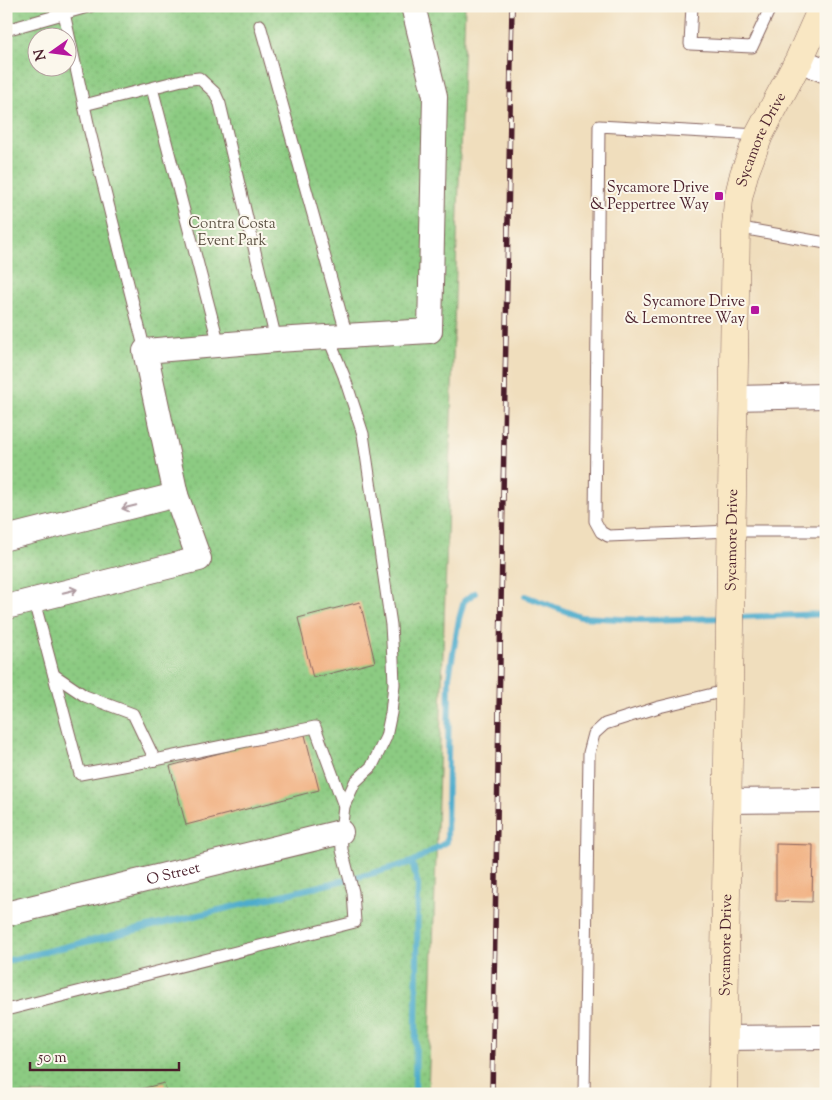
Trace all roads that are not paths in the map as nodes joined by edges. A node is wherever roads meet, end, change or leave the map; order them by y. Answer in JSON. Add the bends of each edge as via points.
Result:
{"nodes":[{"id":1,"x":91,"y":6,"type":"edge"},
{"id":2,"x":413,"y":6,"type":"edge"},
{"id":3,"x":692,"y":6,"type":"edge"},
{"id":4,"x":771,"y":6,"type":"edge"},
{"id":5,"x":823,"y":6,"type":"edge"},
{"id":6,"x":64,"y":14,"type":"junction"},
{"id":7,"x":260,"y":25,"type":"dead end"},
{"id":8,"x":6,"y":30,"type":"edge"},
{"id":9,"x":799,"y":60,"type":"junction"},
{"id":10,"x":826,"y":72,"type":"edge"},
{"id":11,"x":152,"y":88,"type":"junction"},
{"id":12,"x":84,"y":106,"type":"junction"},
{"id":13,"x":759,"y":135,"type":"junction"},
{"id":14,"x":736,"y":227,"type":"junction"},
{"id":15,"x":826,"y":243,"type":"edge"},
{"id":16,"x":337,"y":337,"type":"junction"},
{"id":17,"x":276,"y":340,"type":"junction"},
{"id":18,"x":219,"y":345,"type":"junction"},
{"id":19,"x":145,"y":352,"type":"junction"},
{"id":20,"x":826,"y":396,"type":"edge"},
{"id":21,"x":733,"y":398,"type":"junction"},
{"id":22,"x":176,"y":495,"type":"junction"},
{"id":23,"x":731,"y":531,"type":"junction"},
{"id":24,"x":826,"y":531,"type":"edge"},
{"id":25,"x":6,"y":538,"type":"edge"},
{"id":26,"x":34,"y":601,"type":"junction"},
{"id":27,"x":6,"y":608,"type":"edge"},
{"id":28,"x":54,"y":676,"type":"junction"},
{"id":29,"x":729,"y":690,"type":"junction"},
{"id":30,"x":155,"y":760,"type":"junction"},
{"id":31,"x":826,"y":800,"type":"edge"},
{"id":32,"x":727,"y":801,"type":"junction"},
{"id":33,"x":344,"y":806,"type":"junction"},
{"id":34,"x":341,"y":841,"type":"junction"},
{"id":35,"x":6,"y":914,"type":"edge"},
{"id":36,"x":6,"y":1010,"type":"edge"},
{"id":37,"x":826,"y":1037,"type":"edge"},
{"id":38,"x":724,"y":1038,"type":"junction"},
{"id":39,"x":584,"y":1094,"type":"edge"},
{"id":40,"x":723,"y":1094,"type":"edge"}],
"edges":[{"from":1,"to":6,"type":"lane"},
{"from":2,"to":16,"type":"street","via":[[435,96],[430,331]]},
{"from":3,"to":4,"type":"lane","via":[[690,44],[752,47]]},
{"from":5,"to":9,"type":"street","name":"Sycamore Drive"},
{"from":6,"to":8,"type":"lane"},
{"from":6,"to":12,"type":"lane"},
{"from":7,"to":16,"type":"lane"},
{"from":9,"to":10,"type":"street"},
{"from":9,"to":13,"type":"street","name":"Sycamore Drive"},
{"from":11,"to":12,"type":"lane"},
{"from":11,"to":17,"type":"lane","via":[[199,78],[215,93]]},
{"from":11,"to":18,"type":"lane"},
{"from":12,"to":19,"type":"lane"},
{"from":13,"to":14,"type":"street","name":"Sycamore Drive","via":[[744,174]]},
{"from":13,"to":23,"type":"lane","via":[[599,126],[595,521],[601,532],[608,536]]},
{"from":14,"to":15,"type":"lane"},
{"from":14,"to":21,"type":"street","name":"Sycamore Drive"},
{"from":16,"to":17,"type":"street"},
{"from":16,"to":33,"type":"lane","via":[[344,376],[363,434],[391,625],[394,684],[386,737],[372,766],[355,782]]},
{"from":17,"to":18,"type":"street"},
{"from":18,"to":19,"type":"street"},
{"from":19,"to":22,"type":"street"},
{"from":20,"to":21,"type":"street"},
{"from":21,"to":23,"type":"street","name":"Sycamore Drive"},
{"from":22,"to":25,"type":"street","one_way":true},
{"from":26,"to":22,"type":"street","one_way":true,"via":[[198,559]]},
{"from":23,"to":24,"type":"lane"},
{"from":23,"to":29,"type":"street","name":"Sycamore Drive"},
{"from":26,"to":27,"type":"street"},
{"from":26,"to":28,"type":"lane"},
{"from":28,"to":30,"type":"lane","via":[[85,696],[132,714]]},
{"from":28,"to":30,"type":"lane","via":[[80,774]]},
{"from":29,"to":32,"type":"street","name":"Sycamore Drive"},
{"from":29,"to":39,"type":"lane","via":[[605,724],[594,734],[589,753]]},
{"from":30,"to":33,"type":"lane","via":[[315,727]]},
{"from":31,"to":32,"type":"street"},
{"from":32,"to":38,"type":"street","name":"Sycamore Drive"},
{"from":33,"to":34,"type":"lane"},
{"from":34,"to":35,"type":"street","name":"O Street"},
{"from":34,"to":36,"type":"lane","via":[[353,892],[355,922]]},
{"from":37,"to":38,"type":"street"},
{"from":38,"to":40,"type":"street","name":"Sycamore Drive"}]}
